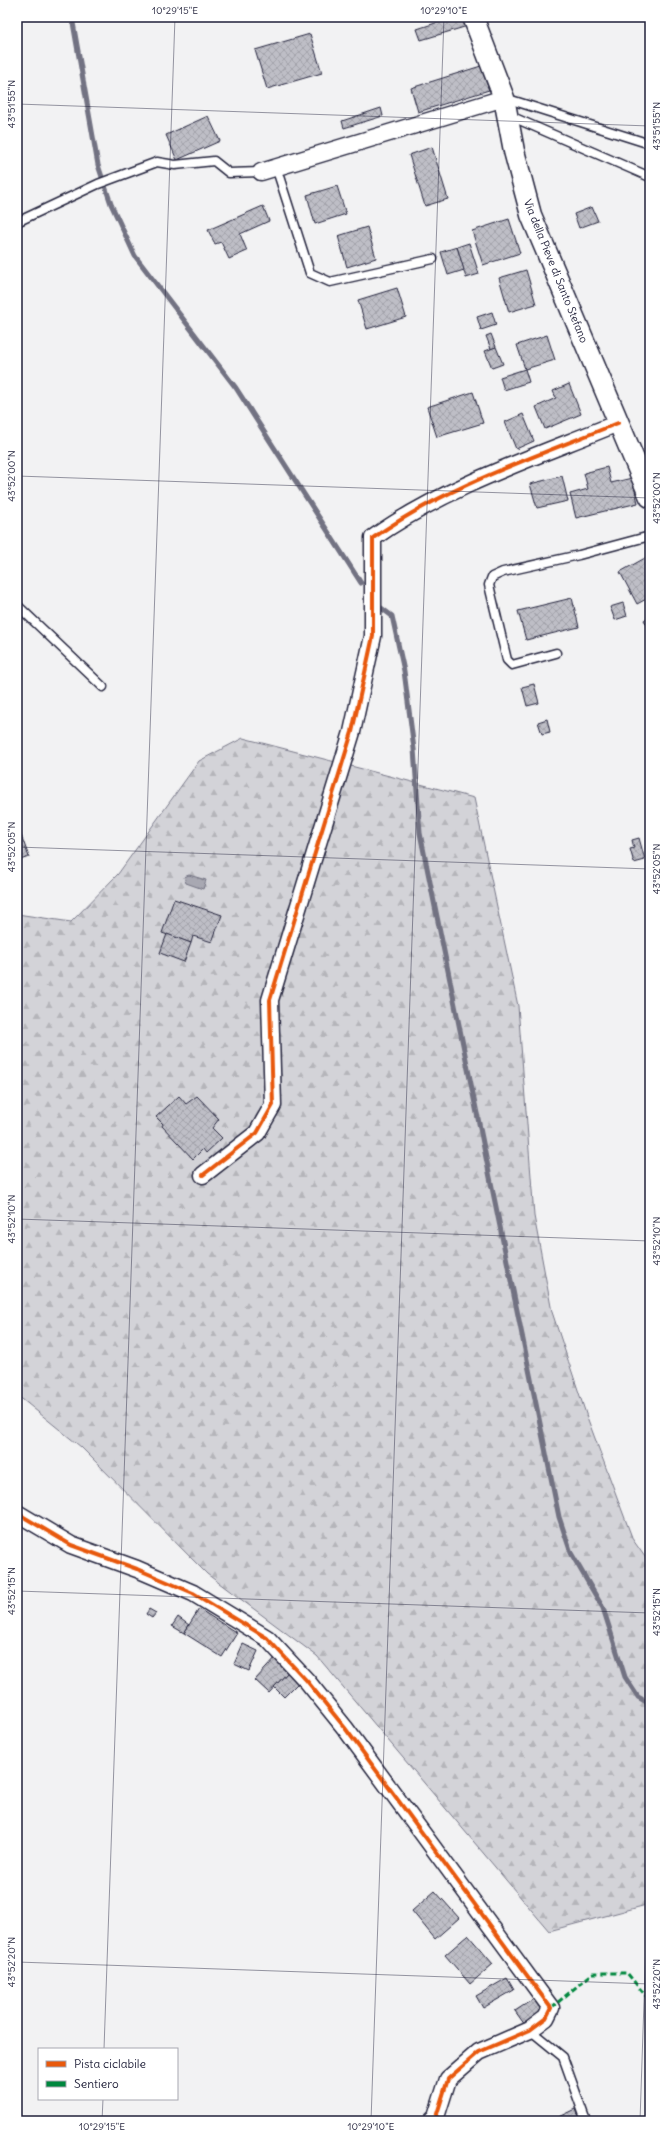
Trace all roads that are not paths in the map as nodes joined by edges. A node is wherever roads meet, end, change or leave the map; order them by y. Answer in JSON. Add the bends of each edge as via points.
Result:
{"nodes":[{"id":1,"x":473,"y":17,"type":"edge"},
{"id":2,"x":506,"y":106,"type":"junction"},
{"id":3,"x":650,"y":144,"type":"edge"},
{"id":4,"x":268,"y":170,"type":"junction"},
{"id":5,"x":650,"y":177,"type":"edge"},
{"id":6,"x":17,"y":222,"type":"edge"},
{"id":7,"x":433,"y":259,"type":"dead end"},
{"id":8,"x":618,"y":423,"type":"junction"},
{"id":9,"x":650,"y":497,"type":"edge"},
{"id":10,"x":650,"y":536,"type":"edge"},
{"id":11,"x":17,"y":605,"type":"edge"},
{"id":12,"x":556,"y":653,"type":"dead end"},
{"id":13,"x":103,"y":687,"type":"dead end"},
{"id":14,"x":203,"y":1175,"type":"dead end"},
{"id":15,"x":17,"y":1513,"type":"edge"},
{"id":16,"x":530,"y":2030,"type":"junction"},
{"id":17,"x":432,"y":2121,"type":"edge"},
{"id":18,"x":586,"y":2121,"type":"edge"}],
"edges":[{"from":1,"to":2,"type":"street","name":"Via della Pieve di Santo Stefano"},
{"from":2,"to":3,"type":"lane"},
{"from":2,"to":4,"type":"street"},
{"from":2,"to":5,"type":"lane"},
{"from":2,"to":8,"type":"street","name":"Via della Pieve di Santo Stefano","via":[[514,151],[531,215]]},
{"from":4,"to":6,"type":"lane","via":[[230,174],[214,161],[175,165],[157,162],[112,178]]},
{"from":4,"to":7,"type":"lane","via":[[310,273],[330,282]]},
{"from":8,"to":9,"type":"street","name":"Via della Pieve di Santo Stefano"},
{"from":8,"to":14,"type":"street","via":[[479,480],[402,517],[373,538],[373,636],[352,732],[270,1000],[273,1105],[257,1133]]},
{"from":10,"to":12,"type":"lane","via":[[503,572],[492,577],[489,585],[508,660],[512,665]]},
{"from":11,"to":13,"type":"lane"},
{"from":15,"to":16,"type":"street","via":[[71,1546],[137,1569],[193,1593],[267,1638],[308,1681],[341,1723],[551,2008],[546,2018]]},
{"from":16,"to":17,"type":"street","via":[[479,2052],[448,2079],[436,2117]]},
{"from":16,"to":18,"type":"lane","via":[[563,2057]]}]}
